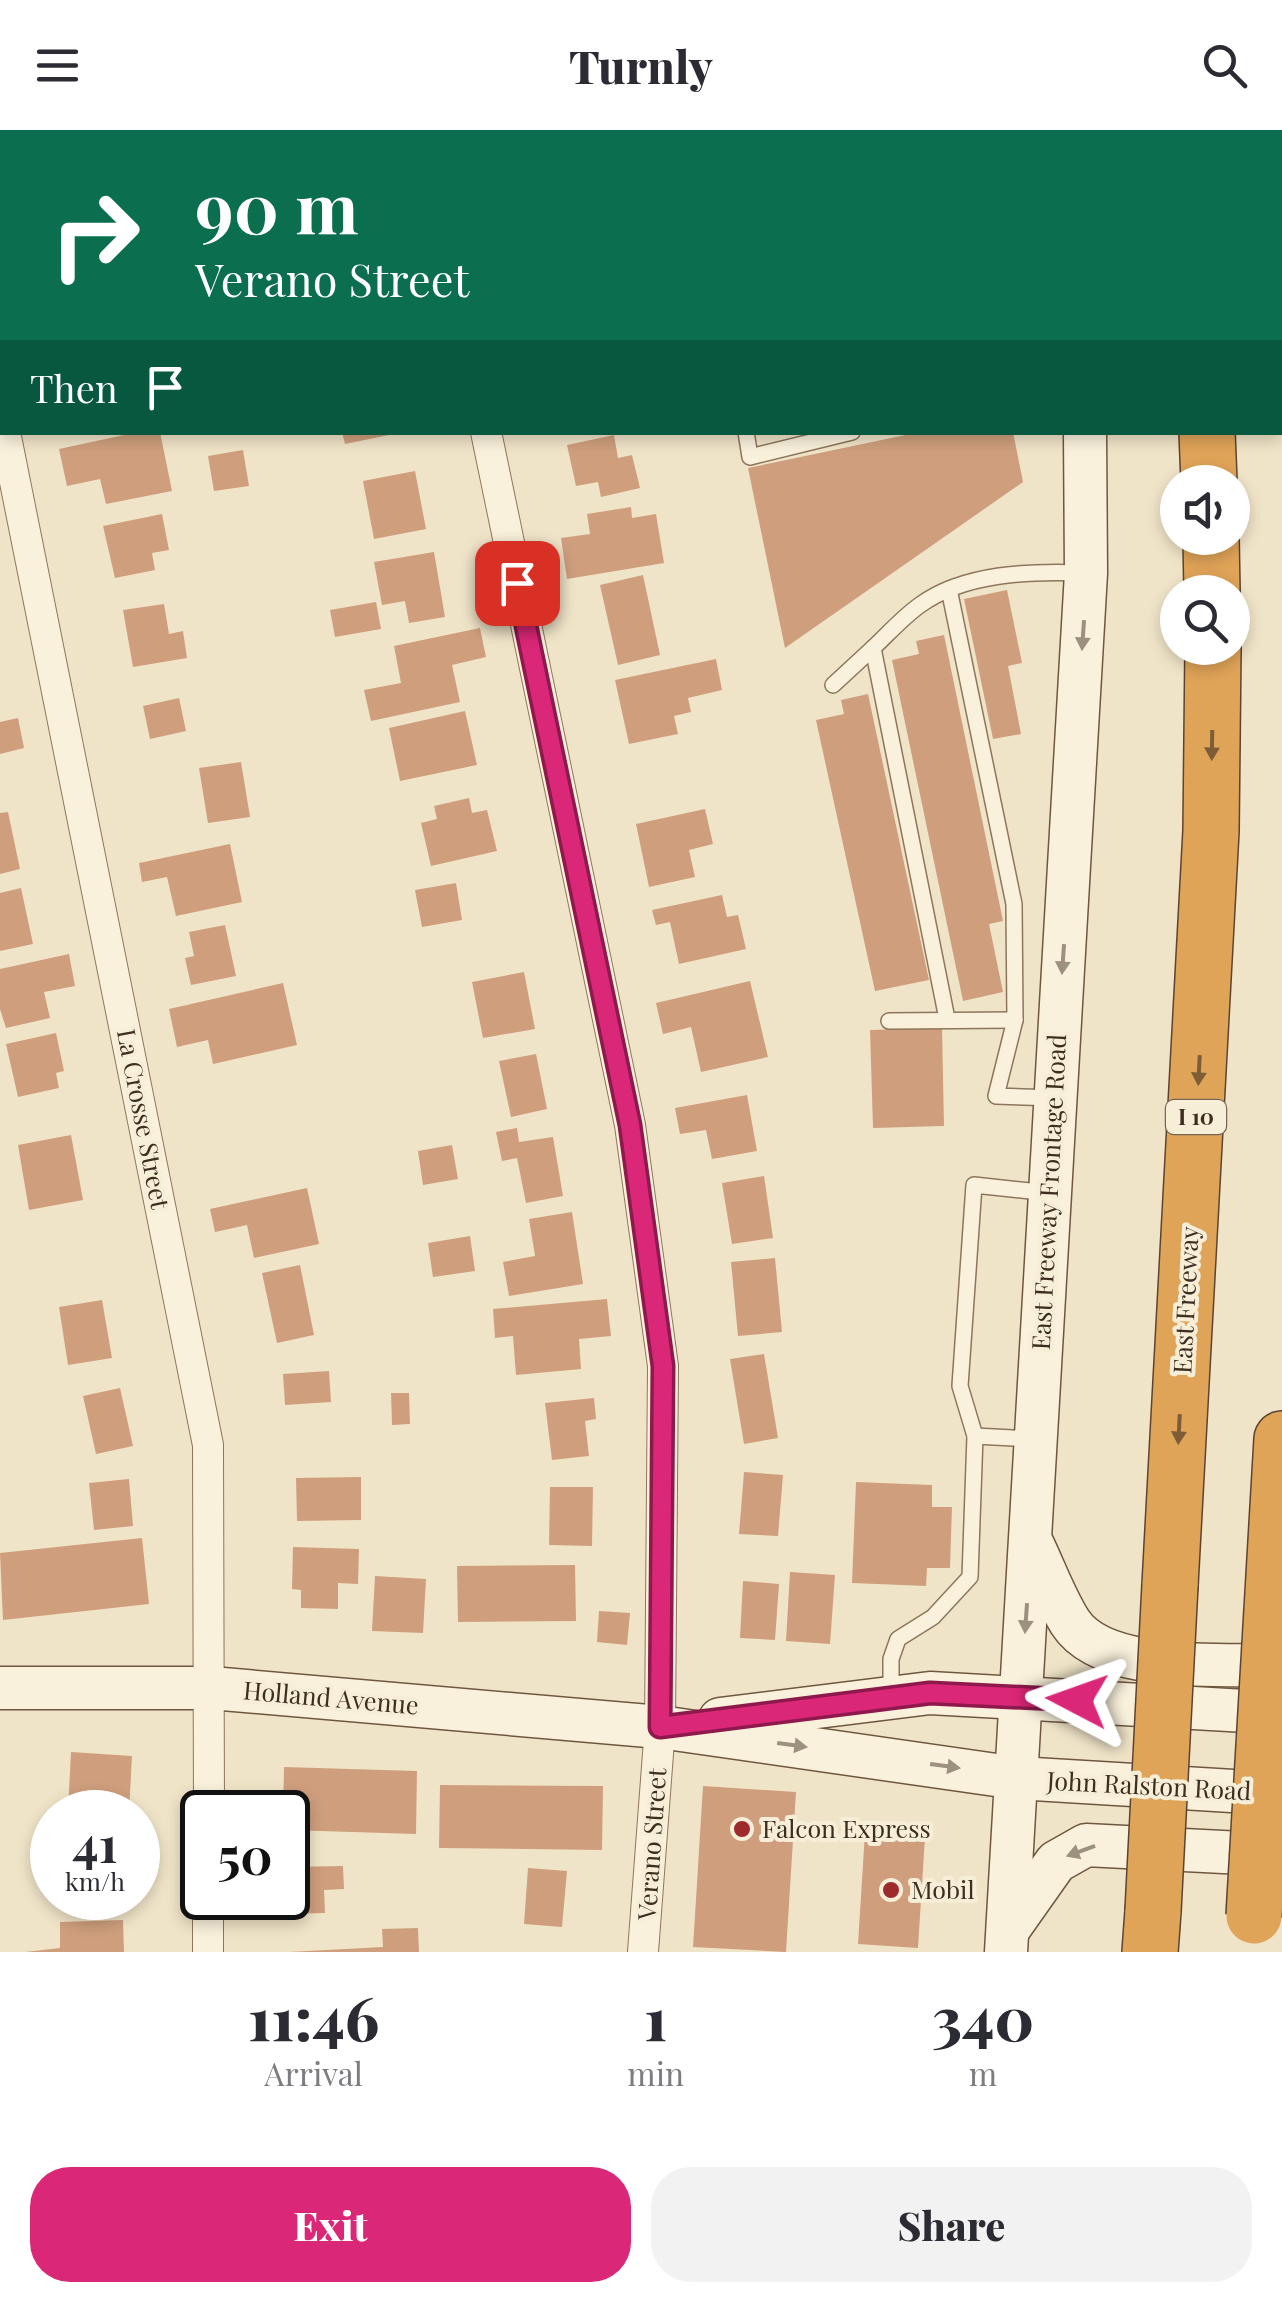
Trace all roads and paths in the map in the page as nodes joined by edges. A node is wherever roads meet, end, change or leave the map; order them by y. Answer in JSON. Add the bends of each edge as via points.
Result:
{"nodes":[{"id":1,"x":6,"y":435,"type":"edge"},
{"id":2,"x":487,"y":435,"type":"edge"},
{"id":3,"x":746,"y":435,"type":"edge"},
{"id":4,"x":839,"y":435,"type":"edge"},
{"id":5,"x":1086,"y":435,"type":"edge"},
{"id":6,"x":1207,"y":435,"type":"edge"},
{"id":7,"x":1208,"y":465,"type":"edge"},
{"id":8,"x":1086,"y":573,"type":"junction"},
{"id":9,"x":949,"y":588,"type":"junction"},
{"id":10,"x":872,"y":648,"type":"junction"},
{"id":11,"x":1213,"y":665,"type":"edge"},
{"id":12,"x":833,"y":684,"type":"dead end"},
{"id":13,"x":947,"y":1019,"type":"junction"},
{"id":14,"x":1015,"y":1020,"type":"junction"},
{"id":15,"x":888,"y":1021,"type":"dead end"},
{"id":16,"x":1056,"y":1098,"type":"junction"},
{"id":17,"x":1049,"y":1192,"type":"junction"},
{"id":18,"x":975,"y":1436,"type":"junction"},
{"id":19,"x":1035,"y":1439,"type":"junction"},
{"id":20,"x":1282,"y":1439,"type":"edge"},
{"id":21,"x":1031,"y":1540,"type":"junction"},
{"id":22,"x":1282,"y":1666,"type":"edge"},
{"id":23,"x":0,"y":1688,"type":"edge"},
{"id":24,"x":211,"y":1688,"type":"junction"},
{"id":25,"x":1022,"y":1696,"type":"junction"},
{"id":26,"x":891,"y":1698,"type":"junction"},
{"id":27,"x":1282,"y":1713,"type":"edge"},
{"id":28,"x":660,"y":1727,"type":"junction"},
{"id":29,"x":1017,"y":1778,"type":"junction"},
{"id":30,"x":209,"y":1790,"type":"edge"},
{"id":31,"x":1282,"y":1794,"type":"edge"},
{"id":32,"x":1282,"y":1854,"type":"edge"},
{"id":33,"x":208,"y":1920,"type":"edge"},
{"id":34,"x":1152,"y":1931,"type":"edge"},
{"id":35,"x":1253,"y":1934,"type":"edge"},
{"id":36,"x":1007,"y":1941,"type":"edge"},
{"id":37,"x":208,"y":1952,"type":"edge"},
{"id":38,"x":643,"y":1952,"type":"edge"}],
"edges":[{"from":1,"to":24,"type":"street","name":"La Crosse Street","via":[[208,1445]]},
{"from":2,"to":28,"type":"street","name":"Verano Street","via":[[630,1125],[663,1366]]},
{"from":3,"to":4,"type":"lane","via":[[750,456]]},
{"from":5,"to":8,"type":"main road","name":"East Freeway Frontage Road"},
{"from":6,"to":7,"type":"highway"},
{"from":8,"to":9,"type":"lane","via":[[1030,572]]},
{"from":8,"to":16,"type":"main road","name":"East Freeway Frontage Road","one_way":true},
{"from":9,"to":10,"type":"lane","via":[[920,604]]},
{"from":9,"to":14,"type":"lane","via":[[1014,904]]},
{"from":10,"to":12,"type":"lane"},
{"from":10,"to":13,"type":"lane"},
{"from":11,"to":34,"type":"highway","name":"East Freeway","number":"I 10","one_way":true,"bridge":true,"via":[[1210,850]]},
{"from":13,"to":14,"type":"lane"},
{"from":13,"to":15,"type":"lane"},
{"from":14,"to":16,"type":"lane","via":[[996,1096]]},
{"from":16,"to":17,"type":"main road","name":"East Freeway Frontage Road"},
{"from":17,"to":18,"type":"lane","via":[[974,1185],[960,1386]]},
{"from":17,"to":19,"type":"main road","name":"East Freeway Frontage Road"},
{"from":18,"to":19,"type":"lane"},
{"from":18,"to":26,"type":"lane","via":[[970,1577],[933,1617],[898,1639]]},
{"from":19,"to":21,"type":"main road","name":"East Freeway Frontage Road"},
{"from":20,"to":35,"type":"highway","bridge":true},
{"from":21,"to":22,"type":"main road","via":[[1071,1624],[1093,1646],[1120,1658]]},
{"from":21,"to":25,"type":"main road","name":"East Freeway Frontage Road","one_way":true},
{"from":23,"to":24,"type":"main road","name":"Holland Avenue"},
{"from":24,"to":28,"type":"main road","name":"Holland Avenue"},
{"from":24,"to":30,"type":"street","name":"La Crosse Street"},
{"from":25,"to":26,"type":"main road","name":"Holland Avenue"},
{"from":25,"to":27,"type":"main road","name":"Holland Avenue"},
{"from":25,"to":29,"type":"main road","name":"East Freeway Frontage Road"},
{"from":26,"to":28,"type":"main road","name":"Holland Avenue"},
{"from":28,"to":29,"type":"main road","name":"Holland Avenue","one_way":true},
{"from":28,"to":38,"type":"street","name":"Verano Street"},
{"from":29,"to":31,"type":"main road","name":"John Ralston Road"},
{"from":29,"to":36,"type":"main road","name":"East Freeway Frontage Road"},
{"from":32,"to":36,"type":"main road","one_way":true,"via":[[1086,1845],[1056,1862]]},
{"from":33,"to":37,"type":"street"}]}
